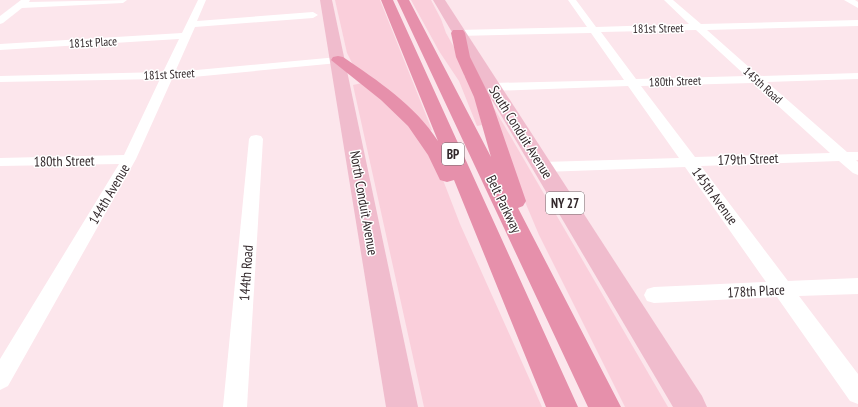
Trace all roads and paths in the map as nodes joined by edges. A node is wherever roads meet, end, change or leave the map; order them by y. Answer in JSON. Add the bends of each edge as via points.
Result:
{"nodes":[{"id":1,"x":123,"y":0,"type":"edge"},
{"id":2,"x":202,"y":0,"type":"edge"},
{"id":3,"x":386,"y":0,"type":"edge"},
{"id":4,"x":403,"y":0,"type":"edge"},
{"id":5,"x":439,"y":0,"type":"edge"},
{"id":6,"x":572,"y":0,"type":"edge"},
{"id":7,"x":668,"y":0,"type":"edge"},
{"id":8,"x":848,"y":0,"type":"edge"},
{"id":9,"x":23,"y":3,"type":"edge"},
{"id":10,"x":858,"y":5,"type":"edge"},
{"id":11,"x":320,"y":8,"type":"edge"},
{"id":12,"x":0,"y":21,"type":"edge"},
{"id":13,"x":858,"y":23,"type":"edge"},
{"id":14,"x":698,"y":27,"type":"junction"},
{"id":15,"x":594,"y":29,"type":"junction"},
{"id":16,"x":189,"y":30,"type":"junction"},
{"id":17,"x":458,"y":33,"type":"junction"},
{"id":18,"x":0,"y":47,"type":"edge"},
{"id":19,"x":338,"y":60,"type":"junction"},
{"id":20,"x":168,"y":75,"type":"junction"},
{"id":21,"x":858,"y":76,"type":"edge"},
{"id":22,"x":0,"y":79,"type":"edge"},
{"id":23,"x":756,"y":79,"type":"junction"},
{"id":24,"x":632,"y":82,"type":"junction"},
{"id":25,"x":493,"y":87,"type":"junction"},
{"id":26,"x":256,"y":139,"type":"dead end"},
{"id":27,"x":842,"y":156,"type":"junction"},
{"id":28,"x":858,"y":156,"type":"edge"},
{"id":29,"x":129,"y":159,"type":"junction"},
{"id":30,"x":689,"y":161,"type":"junction"},
{"id":31,"x":0,"y":162,"type":"edge"},
{"id":32,"x":543,"y":167,"type":"junction"},
{"id":33,"x":858,"y":170,"type":"edge"},
{"id":34,"x":538,"y":271,"type":"junction"},
{"id":35,"x":858,"y":286,"type":"edge"},
{"id":36,"x":783,"y":290,"type":"junction"},
{"id":37,"x":654,"y":295,"type":"dead end"},
{"id":38,"x":519,"y":308,"type":"junction"},
{"id":39,"x":0,"y":379,"type":"edge"},
{"id":40,"x":858,"y":393,"type":"edge"},
{"id":41,"x":235,"y":407,"type":"edge"},
{"id":42,"x":402,"y":407,"type":"edge"},
{"id":43,"x":562,"y":407,"type":"edge"},
{"id":44,"x":605,"y":407,"type":"edge"},
{"id":45,"x":691,"y":407,"type":"edge"}],
"edges":[{"from":1,"to":9,"type":"street"},
{"from":2,"to":16,"type":"street","name":"144th Avenue"},
{"from":3,"to":38,"type":"highway","name":"Belt Parkway","number":"BP"},
{"from":4,"to":34,"type":"highway","name":"Belt Parkway","number":"BP"},
{"from":5,"to":17,"type":"main road","name":"South Conduit Avenue","number":"NY 27"},
{"from":6,"to":15,"type":"street","name":"145th Avenue"},
{"from":7,"to":14,"type":"street","name":"145th Road"},
{"from":8,"to":10,"type":"street"},
{"from":9,"to":12,"type":"street"},
{"from":11,"to":16,"type":"street","name":"181st Place"},
{"from":11,"to":19,"type":"main road","name":"North Conduit Avenue"},
{"from":13,"to":14,"type":"street","name":"181st Street"},
{"from":14,"to":15,"type":"street","name":"181st Street"},
{"from":14,"to":23,"type":"street","name":"145th Road"},
{"from":15,"to":17,"type":"street","name":"181st Street"},
{"from":15,"to":24,"type":"street","name":"145th Avenue"},
{"from":16,"to":18,"type":"street","name":"181st Place"},
{"from":16,"to":20,"type":"street","name":"144th Avenue"},
{"from":17,"to":25,"type":"main road","name":"South Conduit Avenue","number":"NY 27"},
{"from":17,"to":34,"type":"highway","via":[[463,57],[482,97]]},
{"from":19,"to":20,"type":"street","name":"181st Street"},
{"from":19,"to":38,"type":"highway","via":[[398,105],[418,125],[439,157],[452,186]]},
{"from":19,"to":42,"type":"main road","name":"North Conduit Avenue"},
{"from":20,"to":22,"type":"street","name":"181st Street"},
{"from":20,"to":29,"type":"street","name":"144th Avenue"},
{"from":21,"to":23,"type":"street","name":"180th Street"},
{"from":23,"to":24,"type":"street","name":"180th Street"},
{"from":23,"to":27,"type":"street","name":"145th Road"},
{"from":24,"to":25,"type":"street","name":"180th Street"},
{"from":24,"to":30,"type":"street","name":"145th Avenue"},
{"from":25,"to":32,"type":"main road","name":"South Conduit Avenue","number":"NY 27"},
{"from":26,"to":41,"type":"street","name":"144th Road"},
{"from":27,"to":28,"type":"street","name":"179th Street"},
{"from":27,"to":30,"type":"street","name":"179th Street"},
{"from":27,"to":33,"type":"street","name":"145th Road"},
{"from":29,"to":31,"type":"street","name":"180th Street"},
{"from":29,"to":39,"type":"street","name":"144th Avenue"},
{"from":30,"to":32,"type":"street","name":"179th Street"},
{"from":30,"to":36,"type":"street","name":"145th Avenue"},
{"from":32,"to":45,"type":"main road","name":"South Conduit Avenue","number":"NY 27"},
{"from":34,"to":44,"type":"highway","name":"Belt Parkway","number":"BP"},
{"from":35,"to":36,"type":"street","name":"178th Place"},
{"from":36,"to":37,"type":"street","name":"178th Place"},
{"from":36,"to":40,"type":"street","name":"145th Avenue"},
{"from":38,"to":43,"type":"highway","name":"Belt Parkway","number":"BP"}]}
